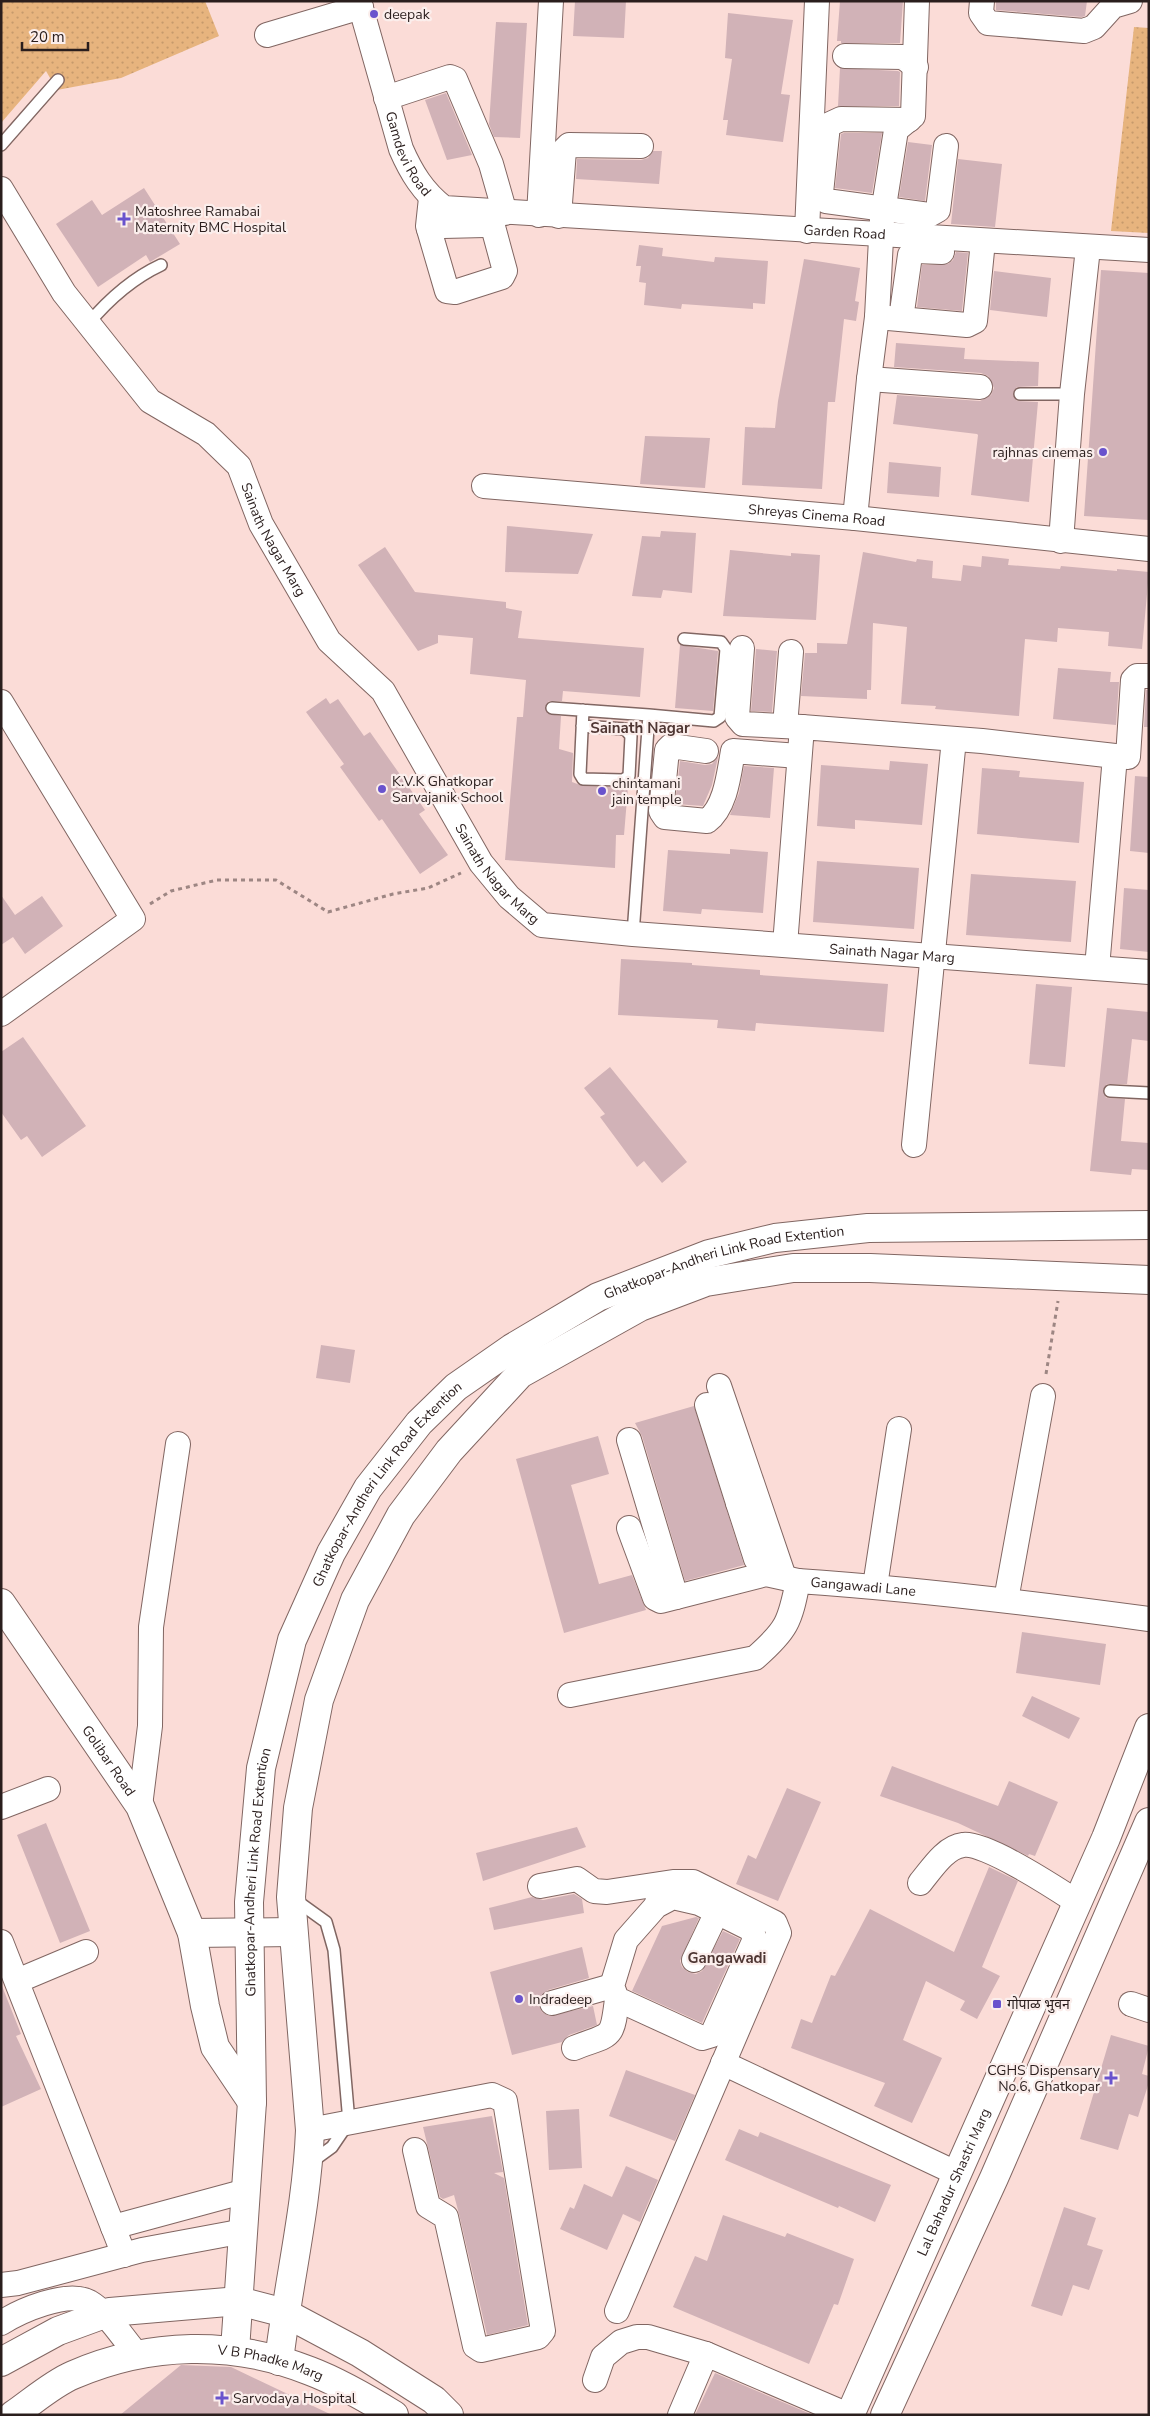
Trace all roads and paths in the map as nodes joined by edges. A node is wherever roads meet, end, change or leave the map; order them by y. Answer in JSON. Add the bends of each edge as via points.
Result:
{"nodes":[{"id":1,"x":551,"y":1,"type":"edge"},
{"id":2,"x":818,"y":1,"type":"edge"},
{"id":3,"x":917,"y":1,"type":"edge"},
{"id":4,"x":982,"y":1,"type":"edge"},
{"id":5,"x":1130,"y":1,"type":"edge"},
{"id":6,"x":1136,"y":1,"type":"edge"},
{"id":7,"x":1149,"y":3,"type":"edge"},
{"id":8,"x":360,"y":4,"type":"edge"},
{"id":9,"x":267,"y":35,"type":"dead end"},
{"id":10,"x":845,"y":56,"type":"dead end"},
{"id":11,"x":916,"y":67,"type":"junction"},
{"id":12,"x":58,"y":80,"type":"dead end"},
{"id":13,"x":386,"y":98,"type":"junction"},
{"id":14,"x":910,"y":120,"type":"junction"},
{"id":15,"x":1,"y":145,"type":"edge"},
{"id":16,"x":641,"y":146,"type":"dead end"},
{"id":17,"x":946,"y":146,"type":"dead end"},
{"id":18,"x":1,"y":189,"type":"edge"},
{"id":19,"x":431,"y":198,"type":"junction"},
{"id":20,"x":884,"y":210,"type":"junction"},
{"id":21,"x":549,"y":215,"type":"junction"},
{"id":22,"x":495,"y":216,"type":"junction"},
{"id":23,"x":429,"y":229,"type":"junction"},
{"id":24,"x":807,"y":231,"type":"junction"},
{"id":25,"x":882,"y":236,"type":"junction"},
{"id":26,"x":982,"y":248,"type":"junction"},
{"id":27,"x":1088,"y":248,"type":"junction"},
{"id":28,"x":1149,"y":250,"type":"edge"},
{"id":29,"x":161,"y":265,"type":"dead end"},
{"id":30,"x":877,"y":317,"type":"junction"},
{"id":31,"x":901,"y":319,"type":"junction"},
{"id":32,"x":88,"y":324,"type":"junction"},
{"id":33,"x":869,"y":379,"type":"junction"},
{"id":34,"x":980,"y":387,"type":"dead end"},
{"id":35,"x":1020,"y":394,"type":"dead end"},
{"id":36,"x":1072,"y":394,"type":"junction"},
{"id":37,"x":484,"y":486,"type":"dead end"},
{"id":38,"x":855,"y":518,"type":"junction"},
{"id":39,"x":1061,"y":540,"type":"junction"},
{"id":40,"x":1149,"y":549,"type":"edge"},
{"id":41,"x":684,"y":639,"type":"dead end"},
{"id":42,"x":742,"y":648,"type":"dead end"},
{"id":43,"x":791,"y":652,"type":"dead end"},
{"id":44,"x":1149,"y":676,"type":"edge"},
{"id":45,"x":1,"y":702,"type":"edge"},
{"id":46,"x":552,"y":708,"type":"dead end"},
{"id":47,"x":583,"y":710,"type":"junction"},
{"id":48,"x":649,"y":715,"type":"junction"},
{"id":49,"x":582,"y":726,"type":"junction"},
{"id":50,"x":793,"y":727,"type":"junction"},
{"id":51,"x":954,"y":739,"type":"junction"},
{"id":52,"x":706,"y":751,"type":"dead end"},
{"id":53,"x":800,"y":756,"type":"junction"},
{"id":54,"x":1131,"y":757,"type":"edge"},
{"id":55,"x":481,"y":863,"type":"junction"},
{"id":56,"x":133,"y":919,"type":"junction"},
{"id":57,"x":633,"y":934,"type":"junction"},
{"id":58,"x":785,"y":945,"type":"junction"},
{"id":59,"x":933,"y":956,"type":"junction"},
{"id":60,"x":1097,"y":968,"type":"junction"},
{"id":61,"x":1149,"y":972,"type":"edge"},
{"id":62,"x":1,"y":1014,"type":"edge"},
{"id":63,"x":1110,"y":1091,"type":"dead end"},
{"id":64,"x":1149,"y":1093,"type":"edge"},
{"id":65,"x":914,"y":1144,"type":"dead end"},
{"id":66,"x":1149,"y":1225,"type":"edge"},
{"id":67,"x":868,"y":1228,"type":"junction"},
{"id":68,"x":870,"y":1268,"type":"junction"},
{"id":69,"x":1063,"y":1275,"type":"junction"},
{"id":70,"x":1149,"y":1280,"type":"edge"},
{"id":71,"x":1043,"y":1396,"type":"joint"},
{"id":72,"x":717,"y":1407,"type":"dead end"},
{"id":73,"x":899,"y":1429,"type":"dead end"},
{"id":74,"x":629,"y":1440,"type":"dead end"},
{"id":75,"x":178,"y":1444,"type":"dead end"},
{"id":76,"x":747,"y":1500,"type":"junction"},
{"id":77,"x":629,"y":1528,"type":"dead end"},
{"id":78,"x":756,"y":1559,"type":"dead end"},
{"id":79,"x":791,"y":1579,"type":"junction"},
{"id":80,"x":875,"y":1586,"type":"junction"},
{"id":81,"x":676,"y":1597,"type":"junction"},
{"id":82,"x":1006,"y":1600,"type":"junction"},
{"id":83,"x":1,"y":1603,"type":"edge"},
{"id":84,"x":1149,"y":1619,"type":"edge"},
{"id":85,"x":570,"y":1695,"type":"dead end"},
{"id":86,"x":1149,"y":1728,"type":"edge"},
{"id":87,"x":48,"y":1790,"type":"dead end"},
{"id":88,"x":140,"y":1806,"type":"junction"},
{"id":89,"x":1,"y":1807,"type":"edge"},
{"id":90,"x":1149,"y":1822,"type":"edge"},
{"id":91,"x":1106,"y":1838,"type":"junction"},
{"id":92,"x":1144,"y":1849,"type":"edge"},
{"id":93,"x":920,"y":1883,"type":"dead end"},
{"id":94,"x":663,"y":1884,"type":"junction"},
{"id":95,"x":540,"y":1886,"type":"dead end"},
{"id":96,"x":291,"y":1897,"type":"junction"},
{"id":97,"x":1076,"y":1902,"type":"junction"},
{"id":98,"x":656,"y":1906,"type":"junction"},
{"id":99,"x":717,"y":1912,"type":"junction"},
{"id":100,"x":776,"y":1927,"type":"junction"},
{"id":101,"x":293,"y":1932,"type":"junction"},
{"id":102,"x":192,"y":1933,"type":"junction"},
{"id":103,"x":250,"y":1933,"type":"junction"},
{"id":104,"x":753,"y":1934,"type":"junction"},
{"id":105,"x":1,"y":1942,"type":"edge"},
{"id":106,"x":86,"y":1952,"type":"dead end"},
{"id":107,"x":694,"y":1960,"type":"dead end"},
{"id":108,"x":17,"y":1981,"type":"junction"},
{"id":109,"x":614,"y":1993,"type":"junction"},
{"id":110,"x":552,"y":2004,"type":"dead end"},
{"id":111,"x":574,"y":2048,"type":"dead end"},
{"id":112,"x":724,"y":2063,"type":"junction"},
{"id":113,"x":252,"y":2102,"type":"junction"},
{"id":114,"x":349,"y":2122,"type":"junction"},
{"id":115,"x":310,"y":2130,"type":"junction"},
{"id":116,"x":415,"y":2150,"type":"dead end"},
{"id":117,"x":308,"y":2164,"type":"junction"},
{"id":118,"x":958,"y":2174,"type":"junction"},
{"id":119,"x":246,"y":2190,"type":"junction"},
{"id":120,"x":113,"y":2227,"type":"junction"},
{"id":121,"x":244,"y":2231,"type":"junction"},
{"id":122,"x":124,"y":2255,"type":"junction"},
{"id":123,"x":1,"y":2284,"type":"edge"},
{"id":124,"x":239,"y":2301,"type":"junction"},
{"id":125,"x":617,"y":2311,"type":"dead end"},
{"id":126,"x":284,"y":2313,"type":"junction"},
{"id":127,"x":104,"y":2315,"type":"junction"},
{"id":128,"x":1,"y":2323,"type":"edge"},
{"id":129,"x":235,"y":2350,"type":"junction"},
{"id":130,"x":136,"y":2353,"type":"junction"},
{"id":131,"x":706,"y":2354,"type":"junction"},
{"id":132,"x":279,"y":2361,"type":"junction"},
{"id":133,"x":1,"y":2362,"type":"edge"},
{"id":134,"x":595,"y":2380,"type":"dead end"},
{"id":135,"x":446,"y":2414,"type":"edge"},
{"id":136,"x":13,"y":2415,"type":"edge"},
{"id":137,"x":394,"y":2415,"type":"edge"},
{"id":138,"x":680,"y":2415,"type":"edge"},
{"id":139,"x":849,"y":2415,"type":"edge"},
{"id":140,"x":885,"y":2415,"type":"edge"}],
"edges":[{"from":1,"to":21,"type":"street"},
{"from":2,"to":24,"type":"street"},
{"from":3,"to":11,"type":"street"},
{"from":4,"to":5,"type":"street","via":[[981,13],[988,23],[1084,31],[1094,27],[1113,6]]},
{"from":6,"to":7,"type":"street"},
{"from":8,"to":9,"type":"street"},
{"from":8,"to":13,"type":"street","name":"Gamdevi Road"},
{"from":10,"to":11,"type":"street","via":[[903,57]]},
{"from":11,"to":14,"type":"street","via":[[913,116]]},
{"from":12,"to":15,"type":"lane"},
{"from":13,"to":19,"type":"street","name":"Gamdevi Road","via":[[401,150]]},
{"from":13,"to":22,"type":"street","via":[[450,77],[455,79],[491,164]]},
{"from":14,"to":20,"type":"street","via":[[896,130]]},
{"from":14,"to":20,"type":"street","via":[[841,119],[828,125],[821,193],[826,201]]},
{"from":16,"to":21,"type":"street","via":[[569,145],[564,150]]},
{"from":17,"to":20,"type":"street","via":[[938,210],[929,215]]},
{"from":18,"to":32,"type":"street","name":"Sainath Nagar Marg","via":[[64,293]]},
{"from":19,"to":22,"type":"street","name":"Gamdevi Road","via":[[444,208]]},
{"from":19,"to":23,"type":"street"},
{"from":20,"to":25,"type":"street"},
{"from":21,"to":22,"type":"street","name":"Gamdevi Road"},
{"from":21,"to":24,"type":"street","name":"Garden Road"},
{"from":22,"to":23,"type":"street"},
{"from":22,"to":23,"type":"street","via":[[505,271],[502,277],[455,292],[447,291]]},
{"from":24,"to":25,"type":"street","name":"Garden Road"},
{"from":25,"to":26,"type":"street","name":"Garden Road"},
{"from":25,"to":30,"type":"street"},
{"from":26,"to":27,"type":"street","name":"Garden Road"},
{"from":26,"to":31,"type":"street","via":[[916,250],[910,255]]},
{"from":26,"to":31,"type":"street","via":[[975,321],[968,325]]},
{"from":27,"to":28,"type":"street","name":"Garden Road"},
{"from":27,"to":36,"type":"street"},
{"from":29,"to":32,"type":"lane","via":[[114,294]]},
{"from":30,"to":31,"type":"street"},
{"from":30,"to":33,"type":"street"},
{"from":32,"to":55,"type":"street","name":"Sainath Nagar Marg","via":[[150,401],[206,434],[239,466],[261,524],[329,641],[383,691]]},
{"from":33,"to":34,"type":"street"},
{"from":33,"to":38,"type":"street"},
{"from":35,"to":36,"type":"lane"},
{"from":36,"to":39,"type":"street"},
{"from":37,"to":38,"type":"street","name":"Shreyas Cinema Road"},
{"from":38,"to":39,"type":"street","name":"Shreyas Cinema Road"},
{"from":39,"to":40,"type":"street","name":"Shreyas Cinema Road"},
{"from":41,"to":48,"type":"lane","via":[[721,642],[726,649],[720,717],[714,721]]},
{"from":42,"to":50,"type":"street","via":[[737,717],[743,724]]},
{"from":43,"to":50,"type":"street"},
{"from":44,"to":54,"type":"street","via":[[1137,676],[1133,680]]},
{"from":45,"to":56,"type":"street"},
{"from":46,"to":47,"type":"lane"},
{"from":47,"to":48,"type":"lane"},
{"from":47,"to":49,"type":"lane"},
{"from":48,"to":57,"type":"lane"},
{"from":49,"to":49,"type":"lane","via":[[580,774],[583,779],[623,780],[629,776],[631,736],[625,729]]},
{"from":50,"to":51,"type":"street"},
{"from":50,"to":53,"type":"street"},
{"from":51,"to":54,"type":"street"},
{"from":51,"to":59,"type":"street"},
{"from":52,"to":53,"type":"street","via":[[671,746],[667,750],[661,811],[665,817],[707,821],[715,815],[733,751]]},
{"from":53,"to":58,"type":"street"},
{"from":54,"to":60,"type":"street"},
{"from":55,"to":56,"type":"path","via":[[428,888],[328,912],[276,880],[217,880],[171,891]]},
{"from":55,"to":57,"type":"street","name":"Sainath Nagar Marg","via":[[509,897],[542,925]]},
{"from":56,"to":62,"type":"street"},
{"from":57,"to":58,"type":"street","name":"Sainath Nagar Marg"},
{"from":58,"to":59,"type":"street","name":"Sainath Nagar Marg"},
{"from":59,"to":60,"type":"street","name":"Sainath Nagar Marg"},
{"from":59,"to":65,"type":"street"},
{"from":60,"to":61,"type":"street","name":"Sainath Nagar Marg"},
{"from":63,"to":64,"type":"lane"},
{"from":66,"to":67,"type":"main road","name":"Ghatkopar-Andheri Link Road Extention"},
{"from":67,"to":68,"type":"main road"},
{"from":67,"to":103,"type":"main road","name":"Ghatkopar-Andheri Link Road Extention","via":[[775,1238],[709,1254],[598,1297],[505,1352],[456,1388],[419,1423],[368,1488],[331,1553],[292,1640],[261,1768],[251,1878]]},
{"from":68,"to":69,"type":"main road","name":"Ghatkopar-Andheri Link Road Extention"},
{"from":68,"to":96,"type":"main road","name":"Ghatkopar-Andheri Link Road Extention","via":[[793,1268],[706,1282],[640,1307],[574,1342],[520,1374],[494,1401],[449,1451],[401,1515],[355,1600],[320,1700],[298,1808]]},
{"from":69,"to":70,"type":"main road","name":"Ghatkopar-Andheri Link Road Extention"},
{"from":69,"to":71,"type":"path"},
{"from":71,"to":82,"type":"street"},
{"from":72,"to":76,"type":"street"},
{"from":73,"to":80,"type":"street"},
{"from":74,"to":81,"type":"street"},
{"from":75,"to":88,"type":"street","via":[[151,1627],[150,1726]]},
{"from":76,"to":78,"type":"street"},
{"from":76,"to":79,"type":"street"},
{"from":77,"to":81,"type":"street","via":[[655,1598],[660,1601]]},
{"from":79,"to":80,"type":"street","name":"Gangawadi Lane"},
{"from":79,"to":81,"type":"street","via":[[766,1574]]},
{"from":79,"to":85,"type":"street","name":"Gangawadi Lane","via":[[789,1622],[754,1658]]},
{"from":80,"to":82,"type":"street","name":"Gangawadi Lane"},
{"from":82,"to":84,"type":"street","name":"Gangawadi Lane"},
{"from":83,"to":88,"type":"main road","name":"Golibar Road"},
{"from":86,"to":91,"type":"main road","name":"Lal Bahadur Shastri Marg"},
{"from":87,"to":89,"type":"street"},
{"from":88,"to":102,"type":"main road","name":"Golibar Road"},
{"from":90,"to":92,"type":"main road"},
{"from":91,"to":92,"type":"street"},
{"from":91,"to":97,"type":"main road","name":"Lal Bahadur Shastri Marg"},
{"from":92,"to":140,"type":"main road"},
{"from":93,"to":97,"type":"street","via":[[948,1851],[964,1844],[990,1852],[1044,1880]]},
{"from":94,"to":95,"type":"street","via":[[607,1892],[594,1891],[578,1878]]},
{"from":94,"to":98,"type":"street"},
{"from":94,"to":100,"type":"street","via":[[693,1882],[775,1923]]},
{"from":96,"to":101,"type":"main road","name":"Ghatkopar-Andheri Link Road Extention"},
{"from":96,"to":114,"type":"lane","via":[[326,1922],[334,1950]]},
{"from":97,"to":118,"type":"main road","name":"Lal Bahadur Shastri Marg"},
{"from":98,"to":99,"type":"street","via":[[672,1897],[699,1903]]},
{"from":98,"to":109,"type":"street","via":[[626,1940]]},
{"from":99,"to":104,"type":"street","via":[[752,1929]]},
{"from":99,"to":107,"type":"street"},
{"from":100,"to":104,"type":"street"},
{"from":100,"to":112,"type":"street","via":[[778,1933]]},
{"from":101,"to":103,"type":"main road"},
{"from":101,"to":115,"type":"main road","name":"Ghatkopar-Andheri Link Road Extention"},
{"from":102,"to":103,"type":"main road"},
{"from":102,"to":113,"type":"main road","via":[[215,2047]]},
{"from":103,"to":113,"type":"main road","name":"Ghatkopar-Andheri Link Road Extention"},
{"from":104,"to":109,"type":"street","via":[[756,1939],[712,2035],[702,2038]]},
{"from":105,"to":108,"type":"street"},
{"from":106,"to":108,"type":"street"},
{"from":108,"to":120,"type":"street"},
{"from":109,"to":110,"type":"street"},
{"from":109,"to":111,"type":"street","via":[[614,2027],[610,2034]]},
{"from":112,"to":118,"type":"street"},
{"from":112,"to":125,"type":"street"},
{"from":113,"to":119,"type":"main road","name":"Ghatkopar-Andheri Link Road Extention"},
{"from":114,"to":115,"type":"street"},
{"from":114,"to":116,"type":"street","via":[[492,2095],[505,2101],[543,2331],[538,2337],[481,2350],[475,2346],[446,2216],[428,2206]]},
{"from":114,"to":117,"type":"lane","via":[[332,2147]]},
{"from":115,"to":117,"type":"main road","name":"Ghatkopar-Andheri Link Road Extention"},
{"from":117,"to":126,"type":"main road","name":"Ghatkopar-Andheri Link Road Extention"},
{"from":118,"to":139,"type":"main road","name":"Lal Bahadur Shastri Marg"},
{"from":119,"to":120,"type":"street"},
{"from":119,"to":121,"type":"main road","name":"Ghatkopar-Andheri Link Road Extention"},
{"from":120,"to":122,"type":"street"},
{"from":121,"to":122,"type":"street"},
{"from":121,"to":124,"type":"main road","name":"Ghatkopar-Andheri Link Road Extention"},
{"from":122,"to":123,"type":"street","via":[[18,2283]]},
{"from":124,"to":126,"type":"main road"},
{"from":124,"to":127,"type":"main road"},
{"from":124,"to":129,"type":"main road","name":"Ghatkopar-Andheri Link Road Extention"},
{"from":126,"to":132,"type":"main road","name":"Ghatkopar-Andheri Link Road Extention"},
{"from":126,"to":135,"type":"main road","via":[[360,2353],[434,2400]]},
{"from":127,"to":128,"type":"street","via":[[88,2302],[68,2299],[16,2314]]},
{"from":127,"to":130,"type":"street"},
{"from":127,"to":133,"type":"main road","via":[[58,2331]]},
{"from":129,"to":130,"type":"main road","name":"V B Phadke Marg","via":[[181,2348]]},
{"from":129,"to":132,"type":"main road","name":"V B Phadke Marg"},
{"from":130,"to":136,"type":"main road","name":"V B Phadke Marg","via":[[72,2376]]},
{"from":131,"to":134,"type":"street","via":[[648,2337],[637,2337],[621,2342],[603,2357]]},
{"from":131,"to":138,"type":"street"},
{"from":131,"to":139,"type":"street"},
{"from":132,"to":137,"type":"main road","name":"V B Phadke Marg","via":[[311,2371]]}]}
